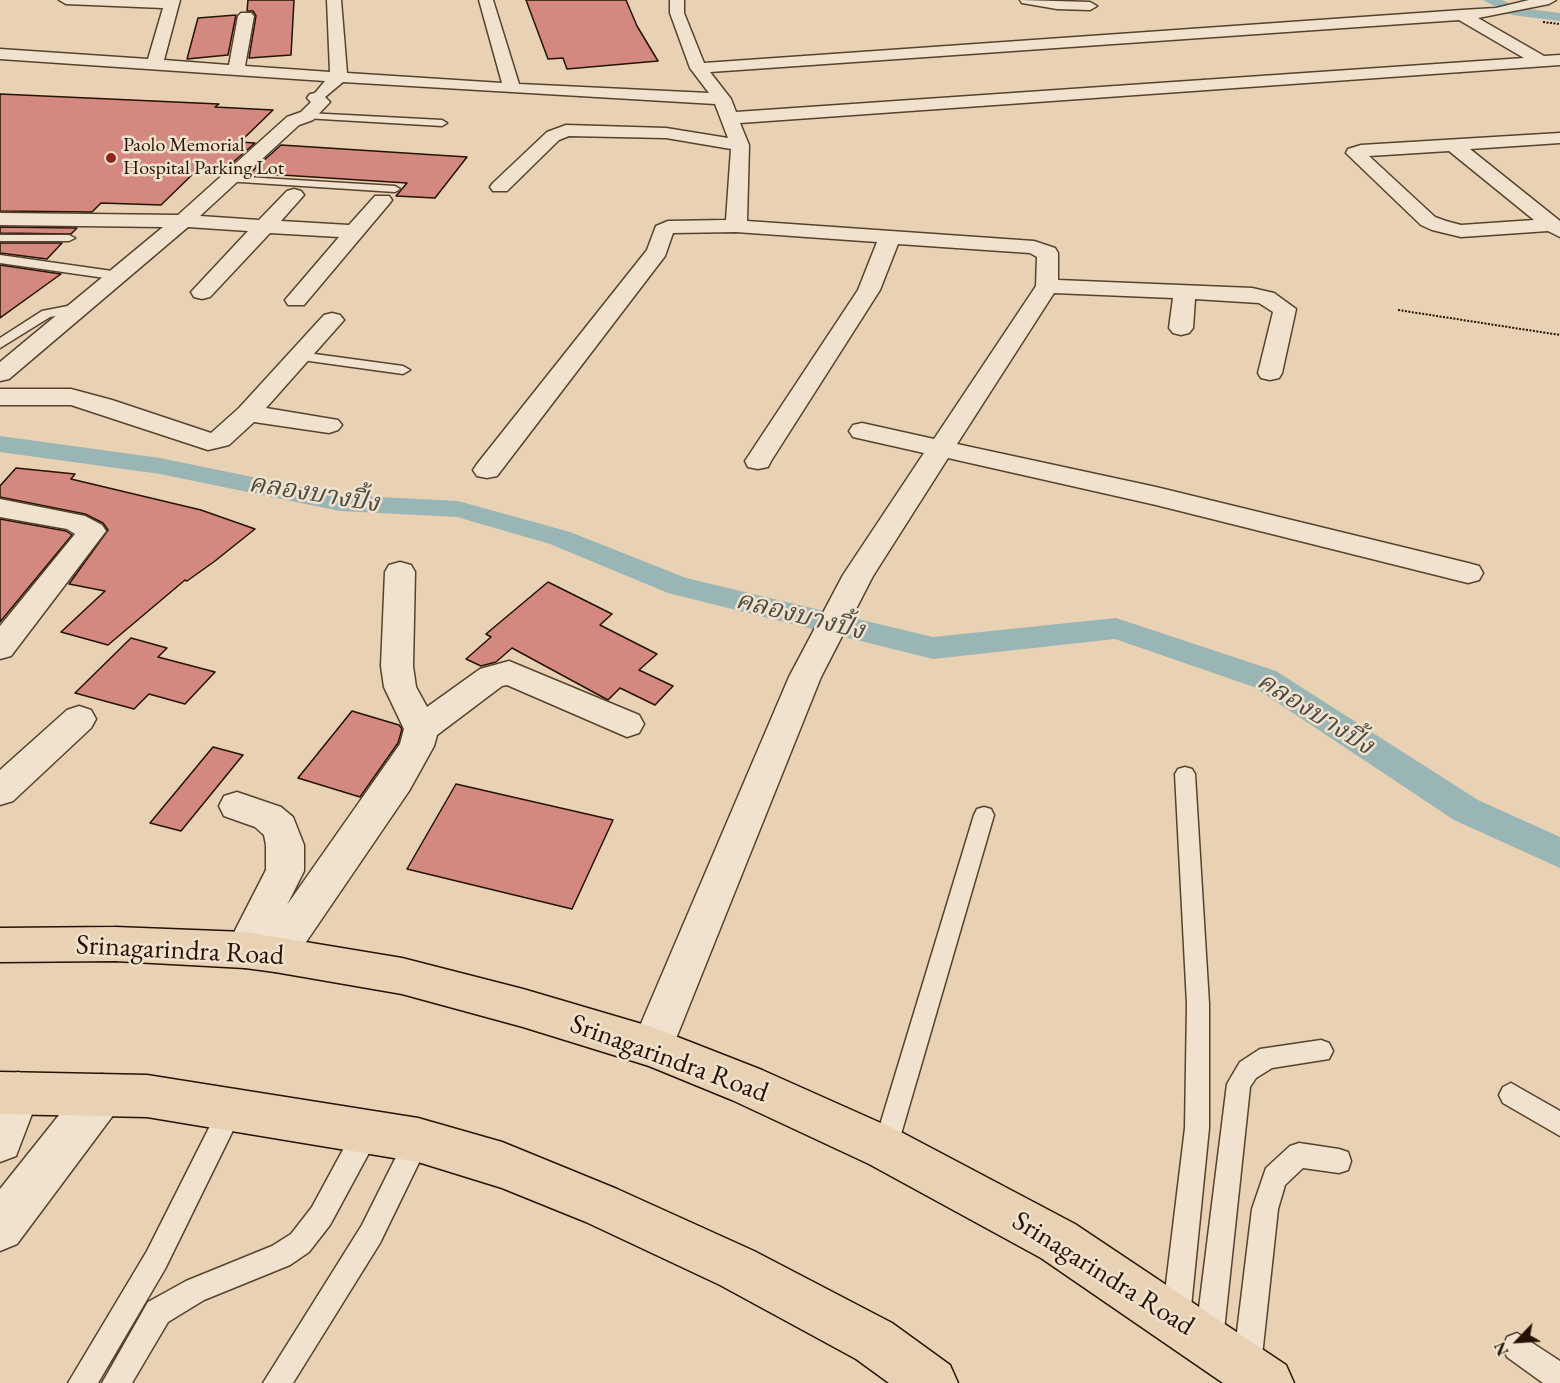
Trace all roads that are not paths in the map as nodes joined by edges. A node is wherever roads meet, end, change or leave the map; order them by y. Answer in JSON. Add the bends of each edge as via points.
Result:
{"nodes":[{"id":1,"x":66,"y":0,"type":"edge"},
{"id":2,"x":334,"y":0,"type":"edge"},
{"id":3,"x":486,"y":0,"type":"edge"},
{"id":4,"x":677,"y":0,"type":"edge"},
{"id":5,"x":1027,"y":0,"type":"edge"},
{"id":6,"x":1549,"y":0,"type":"edge"},
{"id":7,"x":172,"y":2,"type":"edge"},
{"id":8,"x":1095,"y":10,"type":"edge"},
{"id":9,"x":1462,"y":15,"type":"junction"},
{"id":10,"x":246,"y":16,"type":"dead end"},
{"id":11,"x":1125,"y":38,"type":"junction"},
{"id":12,"x":0,"y":54,"type":"edge"},
{"id":13,"x":1560,"y":60,"type":"edge"},
{"id":14,"x":1541,"y":61,"type":"junction"},
{"id":15,"x":155,"y":65,"type":"junction"},
{"id":16,"x":698,"y":68,"type":"junction"},
{"id":17,"x":235,"y":71,"type":"junction"},
{"id":18,"x":339,"y":77,"type":"junction"},
{"id":19,"x":512,"y":89,"type":"junction"},
{"id":20,"x":722,"y":99,"type":"junction"},
{"id":21,"x":300,"y":118,"type":"junction"},
{"id":22,"x":729,"y":118,"type":"junction"},
{"id":23,"x":442,"y":123,"type":"dead end"},
{"id":24,"x":1555,"y":142,"type":"edge"},
{"id":25,"x":740,"y":145,"type":"junction"},
{"id":26,"x":1453,"y":145,"type":"junction"},
{"id":27,"x":229,"y":179,"type":"junction"},
{"id":28,"x":500,"y":187,"type":"dead end"},
{"id":29,"x":294,"y":195,"type":"dead end"},
{"id":30,"x":388,"y":195,"type":"joint"},
{"id":31,"x":0,"y":219,"type":"edge"},
{"id":32,"x":183,"y":221,"type":"junction"},
{"id":33,"x":265,"y":226,"type":"junction"},
{"id":34,"x":736,"y":226,"type":"junction"},
{"id":35,"x":1556,"y":228,"type":"edge"},
{"id":36,"x":355,"y":232,"type":"junction"},
{"id":37,"x":0,"y":238,"type":"edge"},
{"id":38,"x":69,"y":238,"type":"dead end"},
{"id":39,"x":890,"y":239,"type":"junction"},
{"id":40,"x":0,"y":260,"type":"edge"},
{"id":41,"x":119,"y":276,"type":"junction"},
{"id":42,"x":1047,"y":286,"type":"junction"},
{"id":43,"x":202,"y":292,"type":"dead end"},
{"id":44,"x":1185,"y":292,"type":"junction"},
{"id":45,"x":296,"y":300,"type":"dead end"},
{"id":46,"x":83,"y":307,"type":"junction"},
{"id":47,"x":332,"y":320,"type":"dead end"},
{"id":48,"x":1181,"y":328,"type":"dead end"},
{"id":49,"x":0,"y":344,"type":"edge"},
{"id":50,"x":300,"y":356,"type":"junction"},
{"id":51,"x":404,"y":370,"type":"dead end"},
{"id":52,"x":1270,"y":373,"type":"dead end"},
{"id":53,"x":0,"y":374,"type":"edge"},
{"id":54,"x":0,"y":397,"type":"edge"},
{"id":55,"x":248,"y":413,"type":"junction"},
{"id":56,"x":328,"y":425,"type":"dead end"},
{"id":57,"x":862,"y":431,"type":"dead end"},
{"id":58,"x":940,"y":448,"type":"junction"},
{"id":59,"x":758,"y":461,"type":"dead end"},
{"id":60,"x":487,"y":470,"type":"dead end"},
{"id":61,"x":0,"y":508,"type":"edge"},
{"id":62,"x":400,"y":572,"type":"dead end"},
{"id":63,"x":1468,"y":573,"type":"dead end"},
{"id":64,"x":0,"y":648,"type":"edge"},
{"id":65,"x":80,"y":719,"type":"dead end"},
{"id":66,"x":627,"y":724,"type":"dead end"},
{"id":67,"x":421,"y":729,"type":"junction"},
{"id":68,"x":1185,"y":774,"type":"dead end"},
{"id":69,"x":0,"y":791,"type":"edge"},
{"id":70,"x":237,"y":806,"type":"dead end"},
{"id":71,"x":984,"y":815,"type":"dead end"},
{"id":72,"x":0,"y":945,"type":"edge"},
{"id":73,"x":260,"y":952,"type":"junction"},
{"id":74,"x":652,"y":1047,"type":"junction"},
{"id":75,"x":1321,"y":1051,"type":"dead end"},
{"id":76,"x":9,"y":1093,"type":"edge"},
{"id":77,"x":102,"y":1095,"type":"junction"},
{"id":78,"x":1511,"y":1095,"type":"dead end"},
{"id":79,"x":231,"y":1110,"type":"junction"},
{"id":80,"x":1560,"y":1124,"type":"edge"},
{"id":81,"x":367,"y":1131,"type":"junction"},
{"id":82,"x":0,"y":1140,"type":"edge"},
{"id":83,"x":418,"y":1140,"type":"junction"},
{"id":84,"x":885,"y":1148,"type":"junction"},
{"id":85,"x":1339,"y":1161,"type":"dead end"},
{"id":86,"x":0,"y":1227,"type":"edge"},
{"id":87,"x":1192,"y":1330,"type":"junction"},
{"id":88,"x":1517,"y":1347,"type":"dead end"},
{"id":89,"x":1257,"y":1375,"type":"edge"},
{"id":90,"x":1560,"y":1378,"type":"edge"},
{"id":91,"x":82,"y":1383,"type":"edge"},
{"id":92,"x":117,"y":1383,"type":"edge"},
{"id":93,"x":277,"y":1383,"type":"edge"},
{"id":94,"x":933,"y":1383,"type":"edge"}],
"edges":[{"from":1,"to":7,"type":"street"},
{"from":2,"to":18,"type":"street"},
{"from":3,"to":19,"type":"street"},
{"from":4,"to":16,"type":"street","via":[[680,22]]},
{"from":5,"to":8,"type":"street"},
{"from":6,"to":9,"type":"street"},
{"from":7,"to":15,"type":"street"},
{"from":8,"to":11,"type":"street"},
{"from":9,"to":11,"type":"street"},
{"from":9,"to":14,"type":"street"},
{"from":10,"to":17,"type":"street"},
{"from":11,"to":16,"type":"street"},
{"from":12,"to":15,"type":"street"},
{"from":13,"to":14,"type":"street"},
{"from":14,"to":22,"type":"street"},
{"from":15,"to":17,"type":"street"},
{"from":16,"to":20,"type":"street"},
{"from":17,"to":18,"type":"street"},
{"from":18,"to":19,"type":"street"},
{"from":18,"to":21,"type":"street","via":[[316,98],[321,102]]},
{"from":19,"to":20,"type":"street"},
{"from":20,"to":22,"type":"street"},
{"from":21,"to":23,"type":"lane"},
{"from":21,"to":27,"type":"street"},
{"from":22,"to":25,"type":"street"},
{"from":24,"to":26,"type":"street"},
{"from":25,"to":28,"type":"street","via":[[666,133],[566,130],[553,136]]},
{"from":25,"to":34,"type":"street"},
{"from":26,"to":35,"type":"street"},
{"from":26,"to":35,"type":"street","via":[[1361,151],[1355,155],[1428,221],[1439,226],[1461,231]]},
{"from":27,"to":30,"type":"lane"},
{"from":27,"to":32,"type":"street"},
{"from":29,"to":33,"type":"street"},
{"from":30,"to":36,"type":"street"},
{"from":31,"to":32,"type":"street"},
{"from":32,"to":33,"type":"street"},
{"from":32,"to":41,"type":"street"},
{"from":33,"to":36,"type":"street"},
{"from":33,"to":43,"type":"street"},
{"from":34,"to":39,"type":"street"},
{"from":34,"to":60,"type":"street","via":[[675,226],[663,230],[657,251]]},
{"from":36,"to":45,"type":"street"},
{"from":37,"to":38,"type":"lane"},
{"from":39,"to":42,"type":"street","via":[[1042,249],[1049,259]]},
{"from":39,"to":59,"type":"street","via":[[869,290]]},
{"from":40,"to":41,"type":"lane"},
{"from":41,"to":46,"type":"street"},
{"from":42,"to":44,"type":"street"},
{"from":42,"to":58,"type":"street"},
{"from":44,"to":48,"type":"street"},
{"from":44,"to":52,"type":"street","via":[[1252,295],[1285,309]]},
{"from":46,"to":49,"type":"lane","via":[[46,314]]},
{"from":46,"to":53,"type":"street"},
{"from":47,"to":50,"type":"street"},
{"from":50,"to":51,"type":"lane"},
{"from":50,"to":55,"type":"street"},
{"from":54,"to":55,"type":"street","via":[[71,397],[208,442],[220,439]]},
{"from":55,"to":56,"type":"street"},
{"from":57,"to":58,"type":"street"},
{"from":58,"to":63,"type":"street"},
{"from":58,"to":74,"type":"street","via":[[858,575],[805,677]]},
{"from":61,"to":64,"type":"street","via":[[75,522],[92,531]]},
{"from":62,"to":67,"type":"street","via":[[397,666],[400,687]]},
{"from":65,"to":69,"type":"street"},
{"from":66,"to":67,"type":"street","via":[[508,674],[492,677]]},
{"from":67,"to":73,"type":"street","via":[[417,746],[396,781]]},
{"from":68,"to":87,"type":"lane","via":[[1198,1004]]},
{"from":70,"to":73,"type":"street","via":[[268,817],[280,828],[285,844],[285,871]]},
{"from":71,"to":84,"type":"lane"},
{"from":72,"to":73,"type":"main road","name":"Srinagarindra Road","via":[[116,944]]},
{"from":73,"to":74,"type":"main road","name":"Srinagarindra Road","via":[[402,976]]},
{"from":74,"to":84,"type":"main road","name":"Srinagarindra Road","via":[[747,1084]]},
{"from":75,"to":87,"type":"lane","via":[[1268,1057],[1248,1070],[1239,1084]]},
{"from":76,"to":77,"type":"main road"},
{"from":76,"to":82,"type":"street"},
{"from":77,"to":79,"type":"main road","via":[[147,1096]]},
{"from":77,"to":86,"type":"street"},
{"from":78,"to":80,"type":"lane"},
{"from":79,"to":81,"type":"main road"},
{"from":79,"to":91,"type":"lane","via":[[156,1260]]},
{"from":81,"to":83,"type":"main road"},
{"from":81,"to":92,"type":"lane","via":[[321,1216],[300,1243],[280,1256],[195,1290],[158,1312]]},
{"from":83,"to":93,"type":"lane","via":[[371,1234]]},
{"from":83,"to":94,"type":"main road","via":[[502,1165],[601,1205],[737,1268],[874,1341]]},
{"from":84,"to":87,"type":"main road","name":"Srinagarindra Road","via":[[1058,1241]]},
{"from":85,"to":89,"type":"lane","via":[[1299,1155],[1275,1177],[1265,1209]]},
{"from":87,"to":89,"type":"main road","name":"Srinagarindra Road"},
{"from":88,"to":90,"type":"lane"}]}
